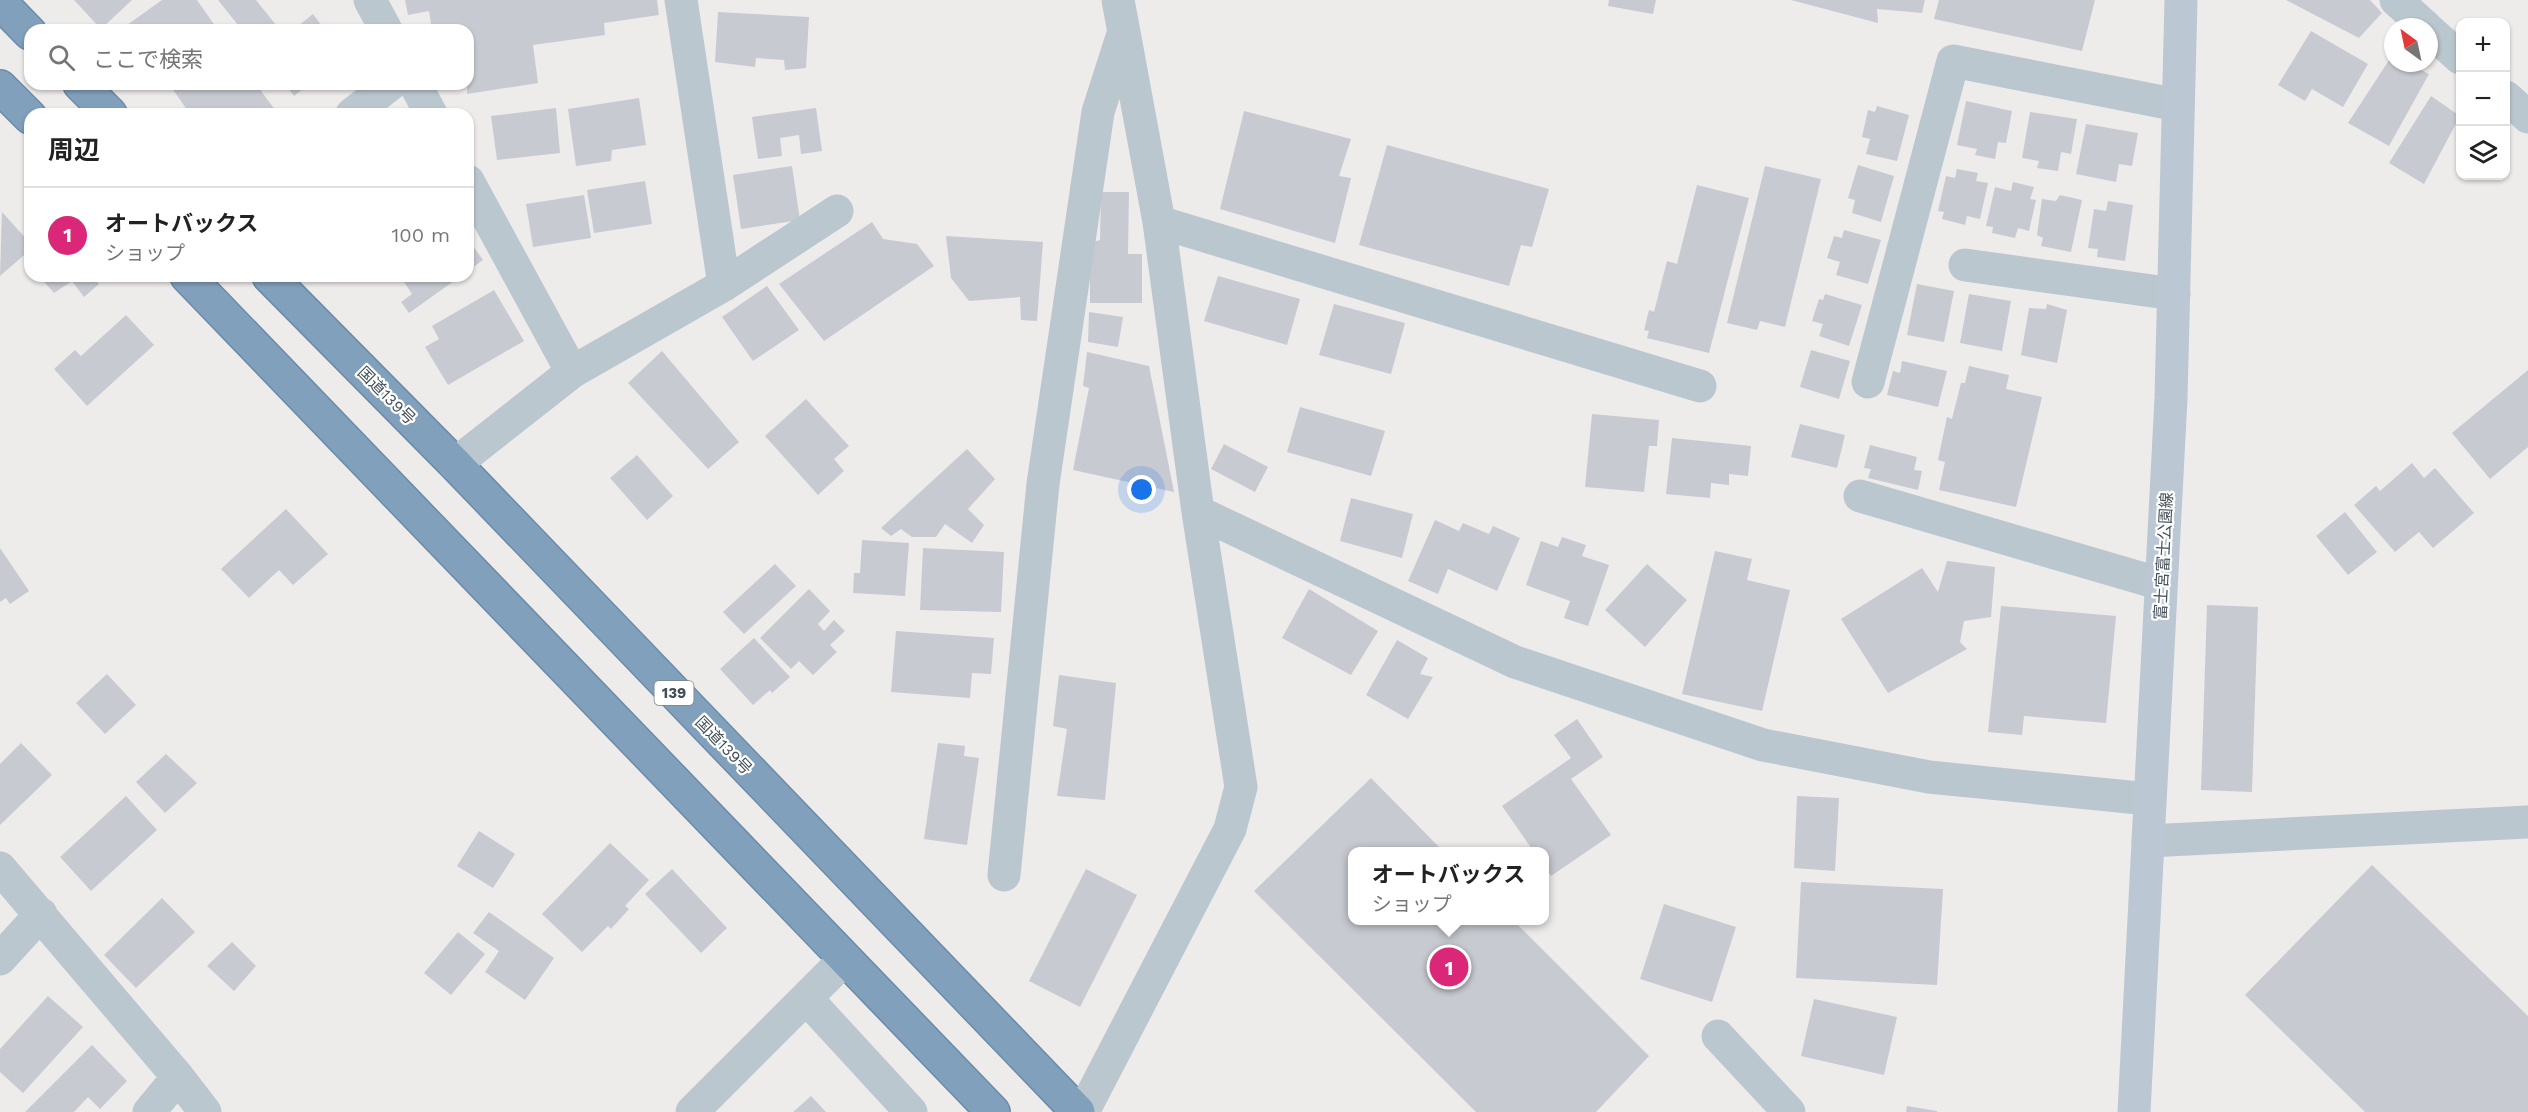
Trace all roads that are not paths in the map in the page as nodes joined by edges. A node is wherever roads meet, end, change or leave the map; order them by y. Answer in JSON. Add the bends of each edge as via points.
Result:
{"nodes":[{"id":1,"x":370,"y":0,"type":"edge"},
{"id":2,"x":681,"y":0,"type":"edge"},
{"id":3,"x":1118,"y":0,"type":"edge"},
{"id":4,"x":1129,"y":0,"type":"edge"},
{"id":5,"x":2181,"y":0,"type":"edge"},
{"id":6,"x":2396,"y":0,"type":"edge"},
{"id":7,"x":0,"y":2,"type":"edge"},
{"id":8,"x":2416,"y":18,"type":"edge"},
{"id":9,"x":383,"y":24,"type":"edge"},
{"id":10,"x":24,"y":27,"type":"edge"},
{"id":11,"x":1124,"y":33,"type":"junction"},
{"id":12,"x":2438,"y":38,"type":"edge"},
{"id":13,"x":2456,"y":54,"type":"edge"},
{"id":14,"x":86,"y":90,"type":"edge"},
{"id":15,"x":383,"y":90,"type":"edge"},
{"id":16,"x":418,"y":90,"type":"edge"},
{"id":17,"x":2510,"y":101,"type":"edge"},
{"id":18,"x":2178,"y":105,"type":"junction"},
{"id":19,"x":104,"y":108,"type":"edge"},
{"id":20,"x":360,"y":108,"type":"edge"},
{"id":21,"x":428,"y":108,"type":"edge"},
{"id":22,"x":2528,"y":117,"type":"edge"},
{"id":23,"x":474,"y":192,"type":"edge"},
{"id":24,"x":837,"y":211,"type":"dead end"},
{"id":25,"x":1159,"y":222,"type":"junction"},
{"id":26,"x":1965,"y":265,"type":"dead end"},
{"id":27,"x":193,"y":282,"type":"edge"},
{"id":28,"x":275,"y":282,"type":"edge"},
{"id":29,"x":724,"y":285,"type":"junction"},
{"id":30,"x":2174,"y":294,"type":"junction"},
{"id":31,"x":572,"y":372,"type":"junction"},
{"id":32,"x":1868,"y":382,"type":"dead end"},
{"id":33,"x":1700,"y":386,"type":"dead end"},
{"id":34,"x":455,"y":464,"type":"junction"},
{"id":35,"x":1860,"y":496,"type":"dead end"},
{"id":36,"x":1198,"y":512,"type":"junction"},
{"id":37,"x":2161,"y":584,"type":"junction"},
{"id":38,"x":2149,"y":799,"type":"junction"},
{"id":39,"x":2528,"y":822,"type":"edge"},
{"id":40,"x":2148,"y":841,"type":"junction"},
{"id":41,"x":0,"y":868,"type":"edge"},
{"id":42,"x":1004,"y":875,"type":"dead end"},
{"id":43,"x":41,"y":914,"type":"junction"},
{"id":44,"x":0,"y":959,"type":"edge"},
{"id":45,"x":845,"y":959,"type":"junction"},
{"id":46,"x":806,"y":998,"type":"junction"},
{"id":47,"x":1718,"y":1036,"type":"dead end"},
{"id":48,"x":178,"y":1077,"type":"junction"},
{"id":49,"x":149,"y":1112,"type":"edge"},
{"id":50,"x":205,"y":1112,"type":"edge"},
{"id":51,"x":692,"y":1112,"type":"edge"},
{"id":52,"x":912,"y":1112,"type":"edge"},
{"id":53,"x":993,"y":1112,"type":"edge"},
{"id":54,"x":1078,"y":1112,"type":"edge"},
{"id":55,"x":1083,"y":1112,"type":"edge"},
{"id":56,"x":1789,"y":1112,"type":"edge"},
{"id":57,"x":2134,"y":1112,"type":"edge"}],
"edges":[{"from":1,"to":9,"type":"street"},
{"from":2,"to":29,"type":"street"},
{"from":3,"to":11,"type":"street"},
{"from":4,"to":11,"type":"street"},
{"from":5,"to":18,"type":"main road","name":"富士宮富士公園線"},
{"from":6,"to":8,"type":"street"},
{"from":7,"to":10,"type":"highway"},
{"from":11,"to":25,"type":"street"},
{"from":11,"to":42,"type":"street","via":[[1098,112],[1043,484]]},
{"from":12,"to":13,"type":"street"},
{"from":14,"to":19,"type":"highway"},
{"from":15,"to":20,"type":"street"},
{"from":16,"to":21,"type":"street"},
{"from":17,"to":22,"type":"street"},
{"from":18,"to":30,"type":"main road","name":"富士宮富士公園線"},
{"from":18,"to":32,"type":"street","via":[[1953,60]]},
{"from":23,"to":31,"type":"street"},
{"from":24,"to":29,"type":"street"},
{"from":25,"to":33,"type":"street"},
{"from":25,"to":36,"type":"street"},
{"from":26,"to":30,"type":"street"},
{"from":27,"to":45,"type":"highway"},
{"from":28,"to":34,"type":"highway","name":"国道139号","number":"139"},
{"from":29,"to":31,"type":"street"},
{"from":30,"to":37,"type":"main road","name":"富士宮富士公園線"},
{"from":31,"to":34,"type":"street"},
{"from":34,"to":54,"type":"highway","name":"国道139号","number":"139"},
{"from":35,"to":37,"type":"street"},
{"from":36,"to":38,"type":"street","via":[[1515,662],[1763,745],[1929,777]]},
{"from":36,"to":55,"type":"street","via":[[1241,787],[1230,829]]},
{"from":37,"to":38,"type":"main road","name":"富士宮富士公園線"},
{"from":38,"to":40,"type":"main road","name":"富士宮富士公園線"},
{"from":39,"to":40,"type":"street"},
{"from":40,"to":57,"type":"main road","name":"富士宮富士公園線"},
{"from":41,"to":43,"type":"street"},
{"from":43,"to":44,"type":"street"},
{"from":43,"to":48,"type":"street"},
{"from":45,"to":46,"type":"street"},
{"from":45,"to":53,"type":"highway"},
{"from":46,"to":51,"type":"street"},
{"from":46,"to":52,"type":"street"},
{"from":47,"to":56,"type":"street"},
{"from":48,"to":49,"type":"street"},
{"from":48,"to":50,"type":"street"}]}
